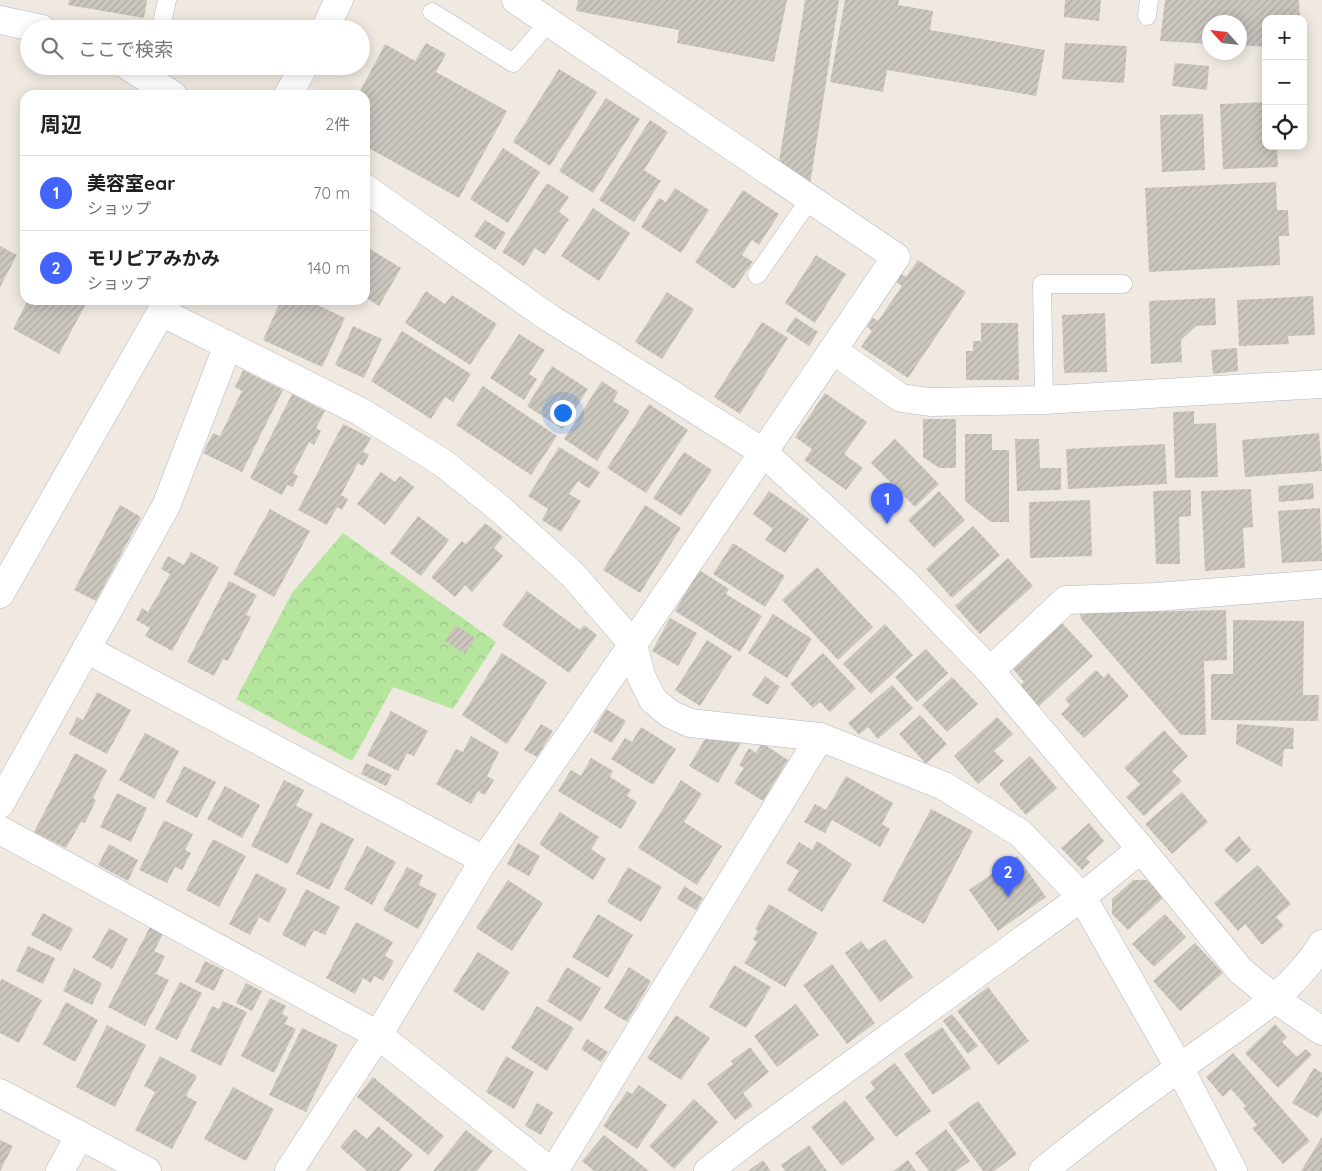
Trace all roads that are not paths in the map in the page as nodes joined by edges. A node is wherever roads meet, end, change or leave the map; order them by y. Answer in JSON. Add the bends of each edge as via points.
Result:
{"nodes":[{"id":1,"x":167,"y":0,"type":"edge"},
{"id":2,"x":339,"y":0,"type":"edge"},
{"id":3,"x":516,"y":0,"type":"edge"},
{"id":4,"x":432,"y":12,"type":"dead end"},
{"id":5,"x":0,"y":20,"type":"edge"},
{"id":6,"x":163,"y":20,"type":"edge"},
{"id":7,"x":329,"y":20,"type":"edge"},
{"id":8,"x":548,"y":22,"type":"junction"},
{"id":9,"x":20,"y":24,"type":"edge"},
{"id":10,"x":145,"y":75,"type":"edge"},
{"id":11,"x":299,"y":75,"type":"edge"},
{"id":12,"x":166,"y":90,"type":"edge"},
{"id":13,"x":291,"y":90,"type":"edge"},
{"id":14,"x":370,"y":192,"type":"edge"},
{"id":15,"x":810,"y":199,"type":"junction"},
{"id":16,"x":757,"y":275,"type":"dead end"},
{"id":17,"x":1123,"y":284,"type":"dead end"},
{"id":18,"x":165,"y":306,"type":"edge"},
{"id":19,"x":228,"y":345,"type":"junction"},
{"id":20,"x":834,"y":351,"type":"junction"},
{"id":21,"x":1322,"y":384,"type":"edge"},
{"id":22,"x":1044,"y":400,"type":"junction"},
{"id":23,"x":763,"y":452,"type":"junction"},
{"id":24,"x":1322,"y":584,"type":"edge"},
{"id":25,"x":0,"y":594,"type":"edge"},
{"id":26,"x":633,"y":644,"type":"junction"},
{"id":27,"x":86,"y":649,"type":"junction"},
{"id":28,"x":990,"y":671,"type":"junction"},
{"id":29,"x":820,"y":737,"type":"junction"},
{"id":30,"x":0,"y":804,"type":"edge"},
{"id":31,"x":0,"y":830,"type":"edge"},
{"id":32,"x":1141,"y":849,"type":"junction"},
{"id":33,"x":484,"y":860,"type":"junction"},
{"id":34,"x":1082,"y":897,"type":"junction"},
{"id":35,"x":1322,"y":944,"type":"edge"},
{"id":36,"x":1275,"y":998,"type":"junction"},
{"id":37,"x":1322,"y":1031,"type":"edge"},
{"id":38,"x":378,"y":1035,"type":"junction"},
{"id":39,"x":1179,"y":1068,"type":"junction"},
{"id":40,"x":0,"y":1094,"type":"edge"},
{"id":41,"x":80,"y":1135,"type":"junction"},
{"id":42,"x":60,"y":1171,"type":"edge"},
{"id":43,"x":146,"y":1171,"type":"edge"},
{"id":44,"x":289,"y":1171,"type":"edge"},
{"id":45,"x":550,"y":1171,"type":"edge"},
{"id":46,"x":554,"y":1171,"type":"edge"},
{"id":47,"x":708,"y":1171,"type":"edge"},
{"id":48,"x":1043,"y":1171,"type":"edge"},
{"id":49,"x":1233,"y":1171,"type":"edge"}],
"edges":[{"from":1,"to":6,"type":"lane"},
{"from":2,"to":7,"type":"street"},
{"from":3,"to":8,"type":"street"},
{"from":4,"to":8,"type":"lane","via":[[513,63]]},
{"from":5,"to":9,"type":"street"},
{"from":8,"to":15,"type":"street"},
{"from":10,"to":12,"type":"street"},
{"from":11,"to":13,"type":"street"},
{"from":14,"to":23,"type":"street","via":[[548,317]]},
{"from":15,"to":16,"type":"lane"},
{"from":15,"to":20,"type":"street","via":[[896,257]]},
{"from":17,"to":22,"type":"lane","via":[[1042,284]]},
{"from":18,"to":19,"type":"street"},
{"from":18,"to":25,"type":"street"},
{"from":19,"to":26,"type":"street","via":[[361,412],[443,463],[572,574]]},
{"from":19,"to":27,"type":"street","via":[[166,506]]},
{"from":20,"to":22,"type":"street","via":[[901,398],[930,402]]},
{"from":20,"to":23,"type":"street"},
{"from":21,"to":22,"type":"street"},
{"from":23,"to":26,"type":"street"},
{"from":23,"to":28,"type":"street","via":[[905,583]]},
{"from":24,"to":28,"type":"street","via":[[1156,597],[1066,600]]},
{"from":26,"to":29,"type":"street","via":[[641,676],[653,700],[670,714],[690,723]]},
{"from":26,"to":33,"type":"street"},
{"from":27,"to":30,"type":"street"},
{"from":27,"to":33,"type":"street"},
{"from":28,"to":32,"type":"street"},
{"from":29,"to":34,"type":"street","via":[[944,786],[1020,833]]},
{"from":29,"to":46,"type":"street"},
{"from":31,"to":38,"type":"street"},
{"from":32,"to":34,"type":"street"},
{"from":32,"to":36,"type":"street","via":[[1241,970]]},
{"from":33,"to":38,"type":"street"},
{"from":34,"to":39,"type":"street"},
{"from":34,"to":47,"type":"street"},
{"from":35,"to":36,"type":"street","via":[[1312,960]]},
{"from":36,"to":37,"type":"street"},
{"from":36,"to":39,"type":"street"},
{"from":38,"to":44,"type":"street"},
{"from":38,"to":45,"type":"street"},
{"from":39,"to":48,"type":"street"},
{"from":39,"to":49,"type":"street"},
{"from":40,"to":41,"type":"street"},
{"from":41,"to":42,"type":"street"},
{"from":41,"to":43,"type":"street"}]}
